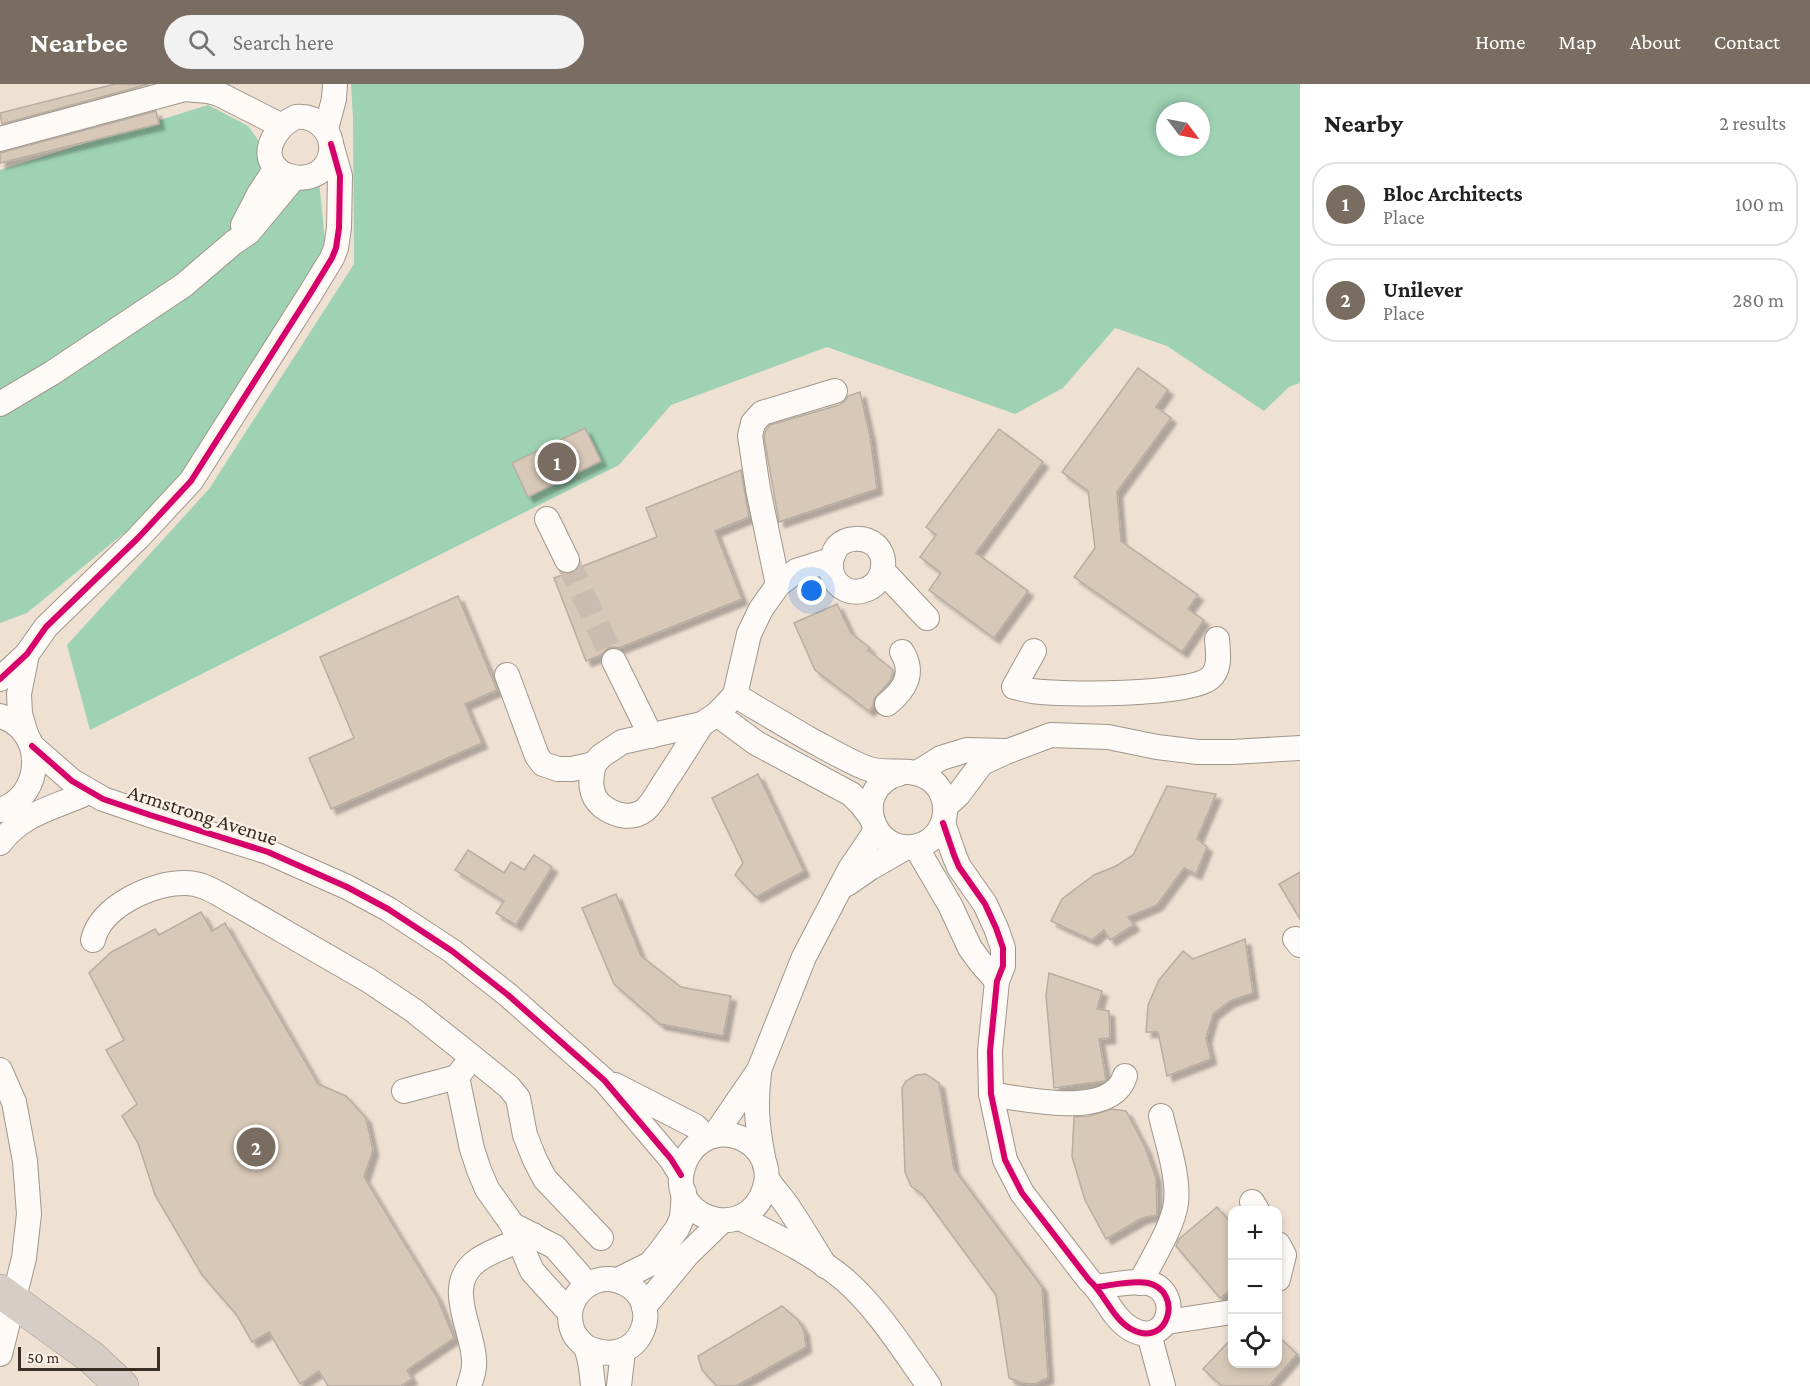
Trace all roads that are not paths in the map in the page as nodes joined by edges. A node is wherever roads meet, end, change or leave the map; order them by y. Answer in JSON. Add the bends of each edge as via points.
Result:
{"nodes":[{"id":1,"x":335,"y":84,"type":"edge"},
{"id":2,"x":277,"y":134,"type":"junction"},
{"id":3,"x":328,"y":136,"type":"junction"},
{"id":4,"x":0,"y":139,"type":"edge"},
{"id":5,"x":319,"y":172,"type":"junction"},
{"id":6,"x":285,"y":173,"type":"junction"},
{"id":7,"x":339,"y":205,"type":"junction"},
{"id":8,"x":836,"y":391,"type":"dead end"},
{"id":9,"x":0,"y":404,"type":"edge"},
{"id":10,"x":547,"y":519,"type":"dead end"},
{"id":11,"x":567,"y":560,"type":"tunnel mouth"},
{"id":12,"x":831,"y":560,"type":"junction"},
{"id":13,"x":883,"y":571,"type":"junction"},
{"id":14,"x":778,"y":585,"type":"junction"},
{"id":15,"x":927,"y":618,"type":"dead end"},
{"id":16,"x":1217,"y":639,"type":"dead end"},
{"id":17,"x":1034,"y":651,"type":"dead end"},
{"id":18,"x":902,"y":652,"type":"dead end"},
{"id":19,"x":27,"y":654,"type":"junction"},
{"id":20,"x":614,"y":661,"type":"tunnel mouth"},
{"id":21,"x":507,"y":675,"type":"dead end"},
{"id":22,"x":0,"y":679,"type":"edge"},
{"id":23,"x":735,"y":695,"type":"junction"},
{"id":24,"x":887,"y":704,"type":"dead end"},
{"id":25,"x":0,"y":716,"type":"edge"},
{"id":26,"x":709,"y":719,"type":"junction"},
{"id":27,"x":651,"y":736,"type":"junction"},
{"id":28,"x":29,"y":740,"type":"junction"},
{"id":29,"x":1300,"y":748,"type":"edge"},
{"id":30,"x":1006,"y":752,"type":"junction"},
{"id":31,"x":594,"y":764,"type":"junction"},
{"id":32,"x":910,"y":773,"type":"junction"},
{"id":33,"x":92,"y":797,"type":"junction"},
{"id":34,"x":7,"y":809,"type":"edge"},
{"id":35,"x":945,"y":815,"type":"junction"},
{"id":36,"x":873,"y":822,"type":"junction"},
{"id":37,"x":0,"y":843,"type":"edge"},
{"id":38,"x":910,"y":847,"type":"junction"},
{"id":39,"x":840,"y":889,"type":"junction"},
{"id":40,"x":93,"y":940,"type":"dead end"},
{"id":41,"x":997,"y":981,"type":"junction"},
{"id":42,"x":472,"y":1057,"type":"junction"},
{"id":43,"x":0,"y":1070,"type":"edge"},
{"id":44,"x":759,"y":1071,"type":"junction"},
{"id":45,"x":1125,"y":1076,"type":"dead end"},
{"id":46,"x":457,"y":1077,"type":"junction"},
{"id":47,"x":604,"y":1080,"type":"junction"},
{"id":48,"x":404,"y":1091,"type":"dead end"},
{"id":49,"x":991,"y":1094,"type":"junction"},
{"id":50,"x":1161,"y":1116,"type":"dead end"},
{"id":51,"x":711,"y":1137,"type":"junction"},
{"id":52,"x":765,"y":1168,"type":"junction"},
{"id":53,"x":682,"y":1184,"type":"junction"},
{"id":54,"x":731,"y":1219,"type":"junction"},
{"id":55,"x":521,"y":1234,"type":"junction"},
{"id":56,"x":602,"y":1238,"type":"dead end"},
{"id":57,"x":825,"y":1266,"type":"junction"},
{"id":58,"x":618,"y":1280,"type":"junction"},
{"id":59,"x":1140,"y":1283,"type":"junction"},
{"id":60,"x":588,"y":1285,"type":"junction"},
{"id":61,"x":1097,"y":1287,"type":"junction"},
{"id":62,"x":7,"y":1296,"type":"edge"},
{"id":63,"x":644,"y":1307,"type":"junction"},
{"id":64,"x":570,"y":1313,"type":"junction"},
{"id":65,"x":1228,"y":1313,"type":"edge"},
{"id":66,"x":1158,"y":1328,"type":"junction"},
{"id":67,"x":586,"y":1347,"type":"junction"},
{"id":68,"x":624,"y":1351,"type":"junction"},
{"id":69,"x":0,"y":1353,"type":"edge"},
{"id":70,"x":122,"y":1386,"type":"edge"},
{"id":71,"x":469,"y":1386,"type":"edge"},
{"id":72,"x":593,"y":1386,"type":"edge"},
{"id":73,"x":619,"y":1386,"type":"edge"},
{"id":74,"x":928,"y":1386,"type":"edge"},
{"id":75,"x":1163,"y":1386,"type":"edge"}],
"edges":[{"from":1,"to":3,"type":"street"},
{"from":2,"to":3,"type":"street","via":[[296,117],[303,117],[317,122]]},
{"from":2,"to":4,"type":"street","via":[[243,106],[219,94],[185,89]]},
{"from":2,"to":6,"type":"street","via":[[271,154]]},
{"from":3,"to":5,"type":"street","via":[[330,154]]},
{"from":3,"to":7,"type":"street","via":[[340,176]]},
{"from":5,"to":6,"type":"street","via":[[307,178]]},
{"from":5,"to":7,"type":"street"},
{"from":6,"to":9,"type":"street","via":[[260,220],[184,285]]},
{"from":7,"to":19,"type":"street","via":[[339,228],[332,258],[191,481],[46,627]]},
{"from":8,"to":14,"type":"street","via":[[762,413],[753,423],[750,436],[758,489]]},
{"from":10,"to":11,"type":"street"},
{"from":12,"to":13,"type":"street","via":[[831,573],[838,584],[850,591],[863,591],[876,584]]},
{"from":12,"to":13,"type":"street","via":[[837,547],[849,539],[863,539],[876,545],[883,557]]},
{"from":12,"to":14,"type":"street","via":[[795,571]]},
{"from":13,"to":15,"type":"street"},
{"from":14,"to":23,"type":"street","via":[[749,634]]},
{"from":16,"to":17,"type":"street","via":[[1218,660],[1210,678],[1198,685],[1150,692],[1068,693],[1014,687]]},
{"from":18,"to":24,"type":"street","via":[[908,660],[907,679]]},
{"from":19,"to":22,"type":"street"},
{"from":19,"to":28,"type":"street","via":[[19,694],[20,714]]},
{"from":20,"to":27,"type":"street"},
{"from":21,"to":31,"type":"street","via":[[543,764],[558,770]]},
{"from":23,"to":26,"type":"street"},
{"from":23,"to":32,"type":"street","via":[[868,769]]},
{"from":25,"to":28,"type":"street","name":"Armstrong Avenue","via":[[17,724]]},
{"from":26,"to":27,"type":"street"},
{"from":26,"to":31,"type":"street","via":[[655,798],[636,814],[619,816],[597,802],[591,786]]},
{"from":26,"to":36,"type":"street","via":[[851,794]]},
{"from":27,"to":31,"type":"street","via":[[622,742]]},
{"from":28,"to":33,"type":"street","name":"Armstrong Avenue"},
{"from":28,"to":34,"type":"street","via":[[33,774]]},
{"from":29,"to":30,"type":"street","via":[[1198,752],[1108,737],[1051,735]]},
{"from":30,"to":32,"type":"street","via":[[967,750]]},
{"from":30,"to":35,"type":"street","via":[[982,763]]},
{"from":32,"to":35,"type":"street","via":[[928,777],[937,785],[943,795]]},
{"from":32,"to":36,"type":"street","via":[[889,778],[878,788],[872,802]]},
{"from":33,"to":34,"type":"street","name":"Armstrong Avenue","via":[[51,794]]},
{"from":33,"to":37,"type":"street","via":[[34,813],[21,820]]},
{"from":33,"to":47,"type":"street","name":"Armstrong Avenue","via":[[268,852],[347,886],[452,951]]},
{"from":35,"to":38,"type":"street","via":[[937,834]]},
{"from":35,"to":41,"type":"street","via":[[954,855],[985,904],[1003,948],[1003,966]]},
{"from":36,"to":38,"type":"street","via":[[893,845]]},
{"from":36,"to":39,"type":"street","via":[[873,835]]},
{"from":38,"to":39,"type":"street"},
{"from":38,"to":41,"type":"street","via":[[950,905],[970,948]]},
{"from":39,"to":44,"type":"street","via":[[804,957]]},
{"from":40,"to":42,"type":"street","via":[[100,923],[126,900],[164,887],[186,883],[202,886],[368,980]]},
{"from":41,"to":49,"type":"street","via":[[990,1050]]},
{"from":42,"to":46,"type":"street"},
{"from":42,"to":56,"type":"street","via":[[518,1098],[525,1135],[545,1179]]},
{"from":43,"to":62,"type":"street","via":[[14,1102],[25,1161],[29,1214],[24,1258]]},
{"from":44,"to":51,"type":"street"},
{"from":44,"to":52,"type":"street","via":[[756,1118]]},
{"from":45,"to":49,"type":"street","via":[[1112,1094],[1095,1101],[1056,1103]]},
{"from":46,"to":48,"type":"street"},
{"from":46,"to":55,"type":"street","via":[[478,1170]]},
{"from":47,"to":51,"type":"street","name":"Armstrong Avenue"},
{"from":47,"to":53,"type":"street","name":"Armstrong Avenue","via":[[671,1159]]},
{"from":49,"to":61,"type":"street","via":[[1012,1176]]},
{"from":50,"to":59,"type":"street","via":[[1176,1203]]},
{"from":51,"to":52,"type":"street","via":[[726,1134],[747,1141],[756,1148]]},
{"from":51,"to":53,"type":"street","via":[[691,1150],[684,1162]]},
{"from":52,"to":54,"type":"street","via":[[765,1190],[760,1202],[751,1211]]},
{"from":52,"to":57,"type":"street"},
{"from":53,"to":54,"type":"street","via":[[698,1212],[709,1218]]},
{"from":53,"to":58,"type":"street","via":[[682,1218],[677,1229],[650,1264]]},
{"from":54,"to":57,"type":"street"},
{"from":54,"to":63,"type":"street","via":[[687,1255]]},
{"from":55,"to":60,"type":"street","via":[[555,1247]]},
{"from":55,"to":64,"type":"street","via":[[532,1271]]},
{"from":55,"to":71,"type":"street","via":[[476,1261],[463,1277],[460,1298],[474,1359]]},
{"from":57,"to":74,"type":"street","via":[[861,1296]]},
{"from":58,"to":60,"type":"street","via":[[605,1279]]},
{"from":58,"to":63,"type":"street","via":[[630,1285]]},
{"from":59,"to":61,"type":"street"},
{"from":59,"to":66,"type":"street","via":[[1154,1286],[1170,1307],[1170,1314]]},
{"from":60,"to":64,"type":"street","via":[[573,1300]]},
{"from":61,"to":66,"type":"street","via":[[1124,1324],[1141,1334]]},
{"from":62,"to":69,"type":"street"},
{"from":62,"to":70,"type":"highway","via":[[91,1357]]},
{"from":63,"to":68,"type":"street","via":[[642,1332]]},
{"from":64,"to":67,"type":"street","via":[[571,1326]]},
{"from":65,"to":66,"type":"street"},
{"from":66,"to":75,"type":"street"},
{"from":67,"to":68,"type":"street","via":[[598,1353]]},
{"from":67,"to":72,"type":"street"},
{"from":68,"to":73,"type":"street"}]}
